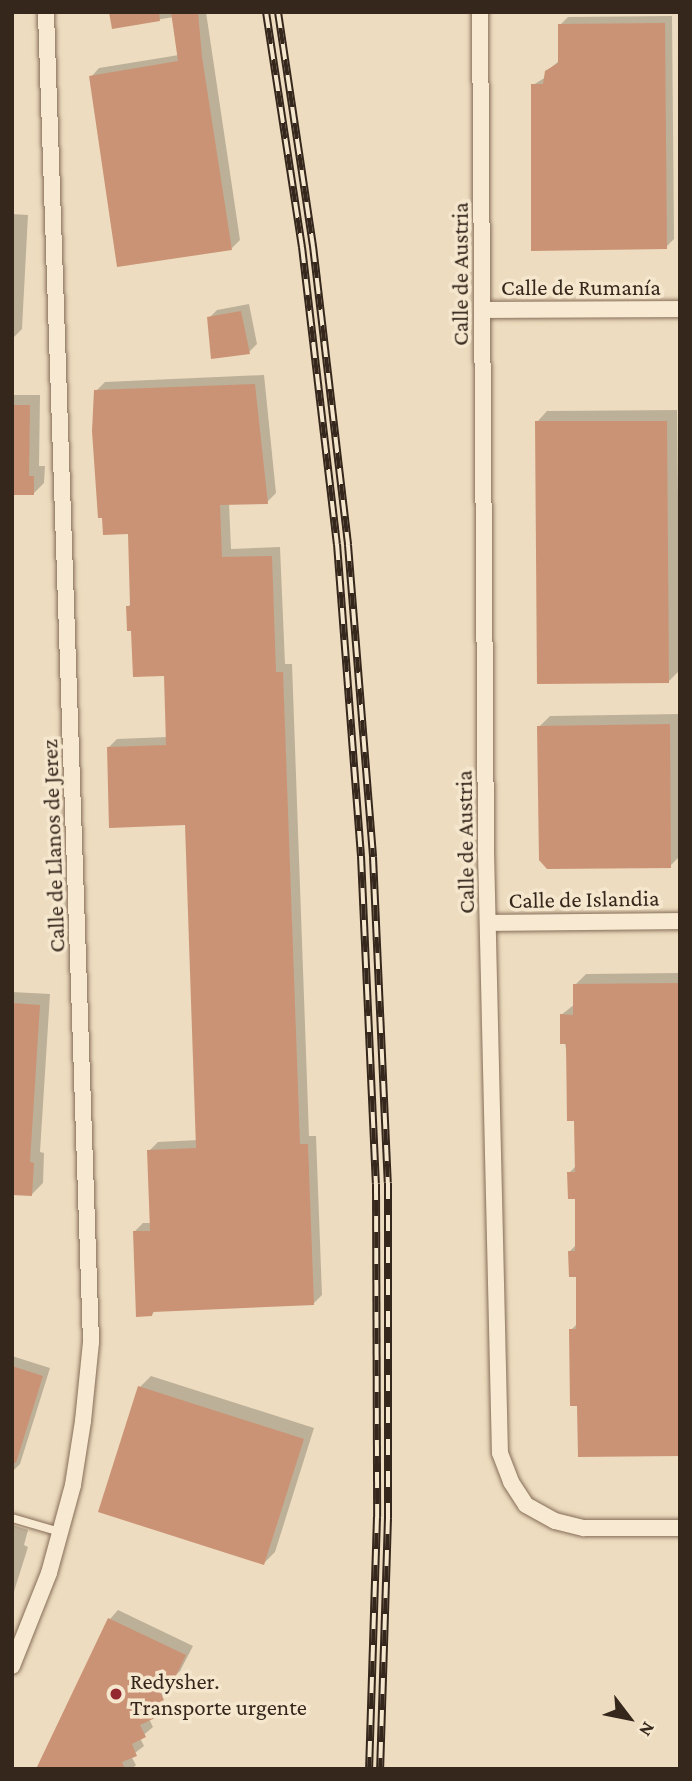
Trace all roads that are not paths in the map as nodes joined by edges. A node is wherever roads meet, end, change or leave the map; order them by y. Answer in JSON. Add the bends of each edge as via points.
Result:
{"nodes":[{"id":1,"x":46,"y":12,"type":"edge"},
{"id":2,"x":480,"y":12,"type":"edge"},
{"id":3,"x":680,"y":309,"type":"edge"},
{"id":4,"x":482,"y":310,"type":"junction"},
{"id":5,"x":680,"y":921,"type":"edge"},
{"id":6,"x":490,"y":923,"type":"junction"},
{"id":7,"x":12,"y":1518,"type":"edge"},
{"id":8,"x":680,"y":1528,"type":"edge"},
{"id":9,"x":60,"y":1532,"type":"junction"},
{"id":10,"x":12,"y":1666,"type":"edge"}],
"edges":[{"from":1,"to":9,"type":"street","name":"Calle de Llanos de Jerez","via":[[90,1259],[88,1382],[73,1485]]},
{"from":2,"to":4,"type":"street","name":"Calle de Austria"},
{"from":3,"to":4,"type":"street","name":"Calle de Rumanía"},
{"from":4,"to":6,"type":"street","name":"Calle de Austria"},
{"from":5,"to":6,"type":"street","name":"Calle de Islandia"},
{"from":6,"to":8,"type":"street","name":"Calle de Austria","via":[[500,1453],[526,1505],[555,1521],[584,1528]]},
{"from":7,"to":9,"type":"lane"},
{"from":9,"to":10,"type":"street","name":"Calle de Llanos de Jerez","via":[[40,1600]]}]}
